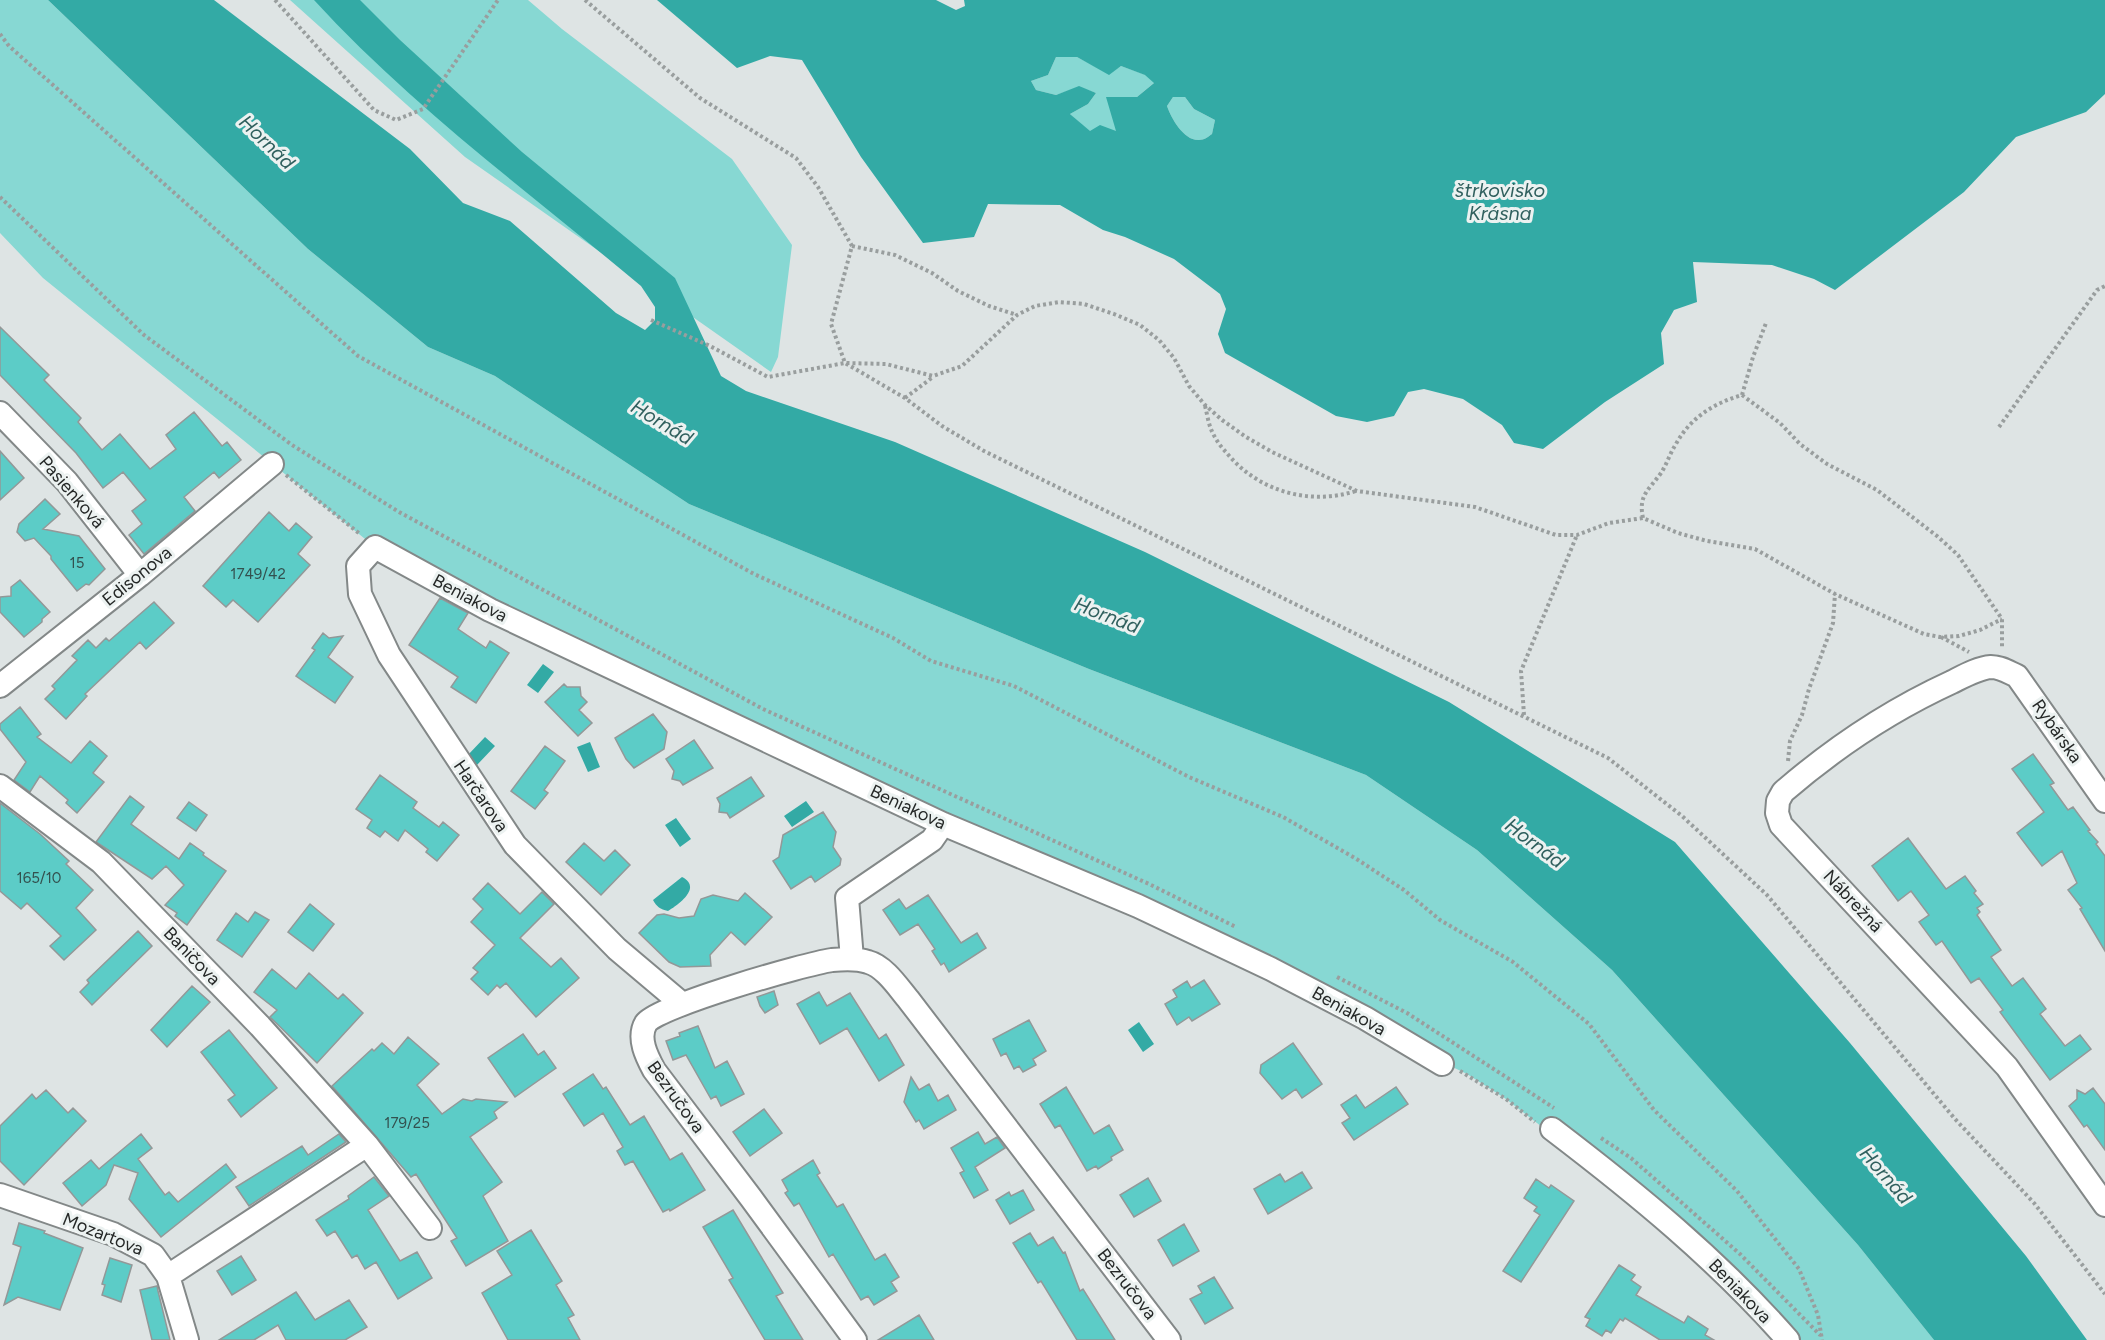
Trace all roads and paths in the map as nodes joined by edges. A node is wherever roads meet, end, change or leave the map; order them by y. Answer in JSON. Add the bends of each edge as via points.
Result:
{"nodes":[{"id":1,"x":275,"y":0,"type":"edge"},
{"id":2,"x":498,"y":0,"type":"edge"},
{"id":3,"x":585,"y":0,"type":"edge"},
{"id":4,"x":0,"y":34,"type":"edge"},
{"id":5,"x":0,"y":197,"type":"edge"},
{"id":6,"x":852,"y":246,"type":"junction"},
{"id":7,"x":2105,"y":286,"type":"edge"},
{"id":8,"x":1017,"y":315,"type":"junction"},
{"id":9,"x":651,"y":320,"type":"dead end"},
{"id":10,"x":1766,"y":323,"type":"dead end"},
{"id":11,"x":845,"y":363,"type":"junction"},
{"id":12,"x":933,"y":376,"type":"junction"},
{"id":13,"x":1742,"y":396,"type":"junction"},
{"id":14,"x":904,"y":398,"type":"junction"},
{"id":15,"x":1205,"y":405,"type":"junction"},
{"id":16,"x":0,"y":413,"type":"edge"},
{"id":17,"x":1999,"y":427,"type":"dead end"},
{"id":18,"x":272,"y":464,"type":"joint"},
{"id":19,"x":1357,"y":491,"type":"junction"},
{"id":20,"x":1643,"y":518,"type":"junction"},
{"id":21,"x":1577,"y":535,"type":"junction"},
{"id":22,"x":375,"y":547,"type":"junction"},
{"id":23,"x":140,"y":575,"type":"junction"},
{"id":24,"x":1835,"y":594,"type":"junction"},
{"id":25,"x":2002,"y":619,"type":"junction"},
{"id":26,"x":2003,"y":669,"type":"junction"},
{"id":27,"x":0,"y":686,"type":"edge"},
{"id":28,"x":1525,"y":716,"type":"junction"},
{"id":29,"x":1794,"y":782,"type":"junction"},
{"id":30,"x":0,"y":786,"type":"edge"},
{"id":31,"x":2105,"y":801,"type":"edge"},
{"id":32,"x":943,"y":824,"type":"junction"},
{"id":33,"x":1242,"y":930,"type":"dead end"},
{"id":34,"x":852,"y":959,"type":"junction"},
{"id":35,"x":1335,"y":976,"type":"dead end"},
{"id":36,"x":681,"y":1003,"type":"junction"},
{"id":37,"x":1447,"y":1066,"type":"joint"},
{"id":38,"x":1556,"y":1120,"type":"junction"},
{"id":39,"x":1595,"y":1134,"type":"dead end"},
{"id":40,"x":367,"y":1145,"type":"junction"},
{"id":41,"x":0,"y":1195,"type":"edge"},
{"id":42,"x":2105,"y":1205,"type":"edge"},
{"id":43,"x":430,"y":1228,"type":"dead end"},
{"id":44,"x":168,"y":1276,"type":"junction"},
{"id":45,"x":2105,"y":1294,"type":"edge"},
{"id":46,"x":1823,"y":1339,"type":"edge"},
{"id":47,"x":187,"y":1340,"type":"edge"},
{"id":48,"x":855,"y":1340,"type":"edge"},
{"id":49,"x":1169,"y":1340,"type":"edge"},
{"id":50,"x":1788,"y":1340,"type":"edge"}],
"edges":[{"from":1,"to":2,"type":"path","via":[[374,110],[396,120],[423,109]]},
{"from":3,"to":6,"type":"path","via":[[700,98],[796,158]]},
{"from":4,"to":46,"type":"path","via":[[358,356],[754,574],[931,661],[1014,687],[1189,777],[1282,817],[1355,858],[1404,890],[1440,920],[1513,962],[1589,1024],[1653,1110],[1737,1191],[1799,1269],[1818,1315]]},
{"from":5,"to":33,"type":"path","via":[[144,335],[292,445],[399,512],[763,709]]},
{"from":6,"to":8,"type":"path","via":[[895,255],[958,291]]},
{"from":6,"to":11,"type":"path","via":[[831,324]]},
{"from":7,"to":17,"type":"path","via":[[2097,290]]},
{"from":8,"to":12,"type":"path","via":[[962,366]]},
{"from":8,"to":15,"type":"path","via":[[1035,306],[1059,302],[1084,304],[1140,325],[1159,339]]},
{"from":9,"to":11,"type":"path","via":[[768,377]]},
{"from":10,"to":13,"type":"path"},
{"from":11,"to":12,"type":"path","via":[[886,364]]},
{"from":11,"to":14,"type":"path"},
{"from":12,"to":14,"type":"path"},
{"from":13,"to":20,"type":"path","via":[[1710,408],[1692,422],[1642,497]]},
{"from":13,"to":25,"type":"path","via":[[1827,465],[1877,490],[1937,536],[1958,555]]},
{"from":14,"to":28,"type":"path","via":[[984,451]]},
{"from":15,"to":19,"type":"path","via":[[1272,452]]},
{"from":15,"to":19,"type":"path","via":[[1211,430],[1235,464],[1252,478],[1307,497]]},
{"from":16,"to":23,"type":"street","name":"Pasienková","via":[[66,482]]},
{"from":18,"to":22,"type":"path"},
{"from":18,"to":23,"type":"street","name":"Edisonova"},
{"from":19,"to":21,"type":"path","via":[[1474,507],[1556,535]]},
{"from":20,"to":21,"type":"path"},
{"from":20,"to":24,"type":"path","via":[[1678,533],[1755,549]]},
{"from":21,"to":28,"type":"path","via":[[1521,671]]},
{"from":22,"to":32,"type":"street","name":"Beniakova","via":[[490,610]]},
{"from":22,"to":36,"type":"street","name":"Harčarova","via":[[358,566],[360,594],[389,655],[463,769],[515,845],[617,949]]},
{"from":23,"to":27,"type":"street","name":"Edisonova"},
{"from":24,"to":25,"type":"path","via":[[1924,634],[1940,637],[1980,630]]},
{"from":24,"to":29,"type":"path","via":[[1833,623],[1790,741],[1789,764]]},
{"from":25,"to":26,"type":"path"},
{"from":26,"to":29,"type":"street","name":"Nábrežná","via":[[1989,667],[1973,672],[1914,700],[1854,736]]},
{"from":26,"to":31,"type":"street","name":"Rybárska","via":[[2017,676],[2026,687]]},
{"from":28,"to":45,"type":"path","via":[[1608,758],[1682,816],[1767,895],[1955,1119],[2034,1203]]},
{"from":29,"to":42,"type":"street","name":"Nábrežná","via":[[1778,801],[1781,825],[2007,1067]]},
{"from":30,"to":40,"type":"street","name":"Baničova","via":[[101,862],[260,1026]]},
{"from":32,"to":34,"type":"street","via":[[932,840],[847,898]]},
{"from":32,"to":37,"type":"street","name":"Beniakova","via":[[1138,906],[1261,964]]},
{"from":34,"to":36,"type":"street","name":"Bezručova","via":[[803,967]]},
{"from":34,"to":49,"type":"street","name":"Bezručova","via":[[870,962],[883,971],[908,999]]},
{"from":35,"to":38,"type":"path","via":[[1467,1049]]},
{"from":36,"to":48,"type":"street","name":"Bezručova","via":[[652,1017],[645,1026],[645,1054]]},
{"from":37,"to":38,"type":"path","via":[[1467,1074],[1536,1123]]},
{"from":38,"to":50,"type":"street","name":"Beniakova","via":[[1616,1178],[1695,1245]]},
{"from":39,"to":46,"type":"path","via":[[1631,1158],[1732,1246]]},
{"from":40,"to":43,"type":"street","name":"Baničova"},
{"from":40,"to":44,"type":"street"},
{"from":41,"to":44,"type":"street","name":"Mozartova","via":[[113,1234],[153,1255]]},
{"from":44,"to":47,"type":"street","name":"Mozartova"}]}
